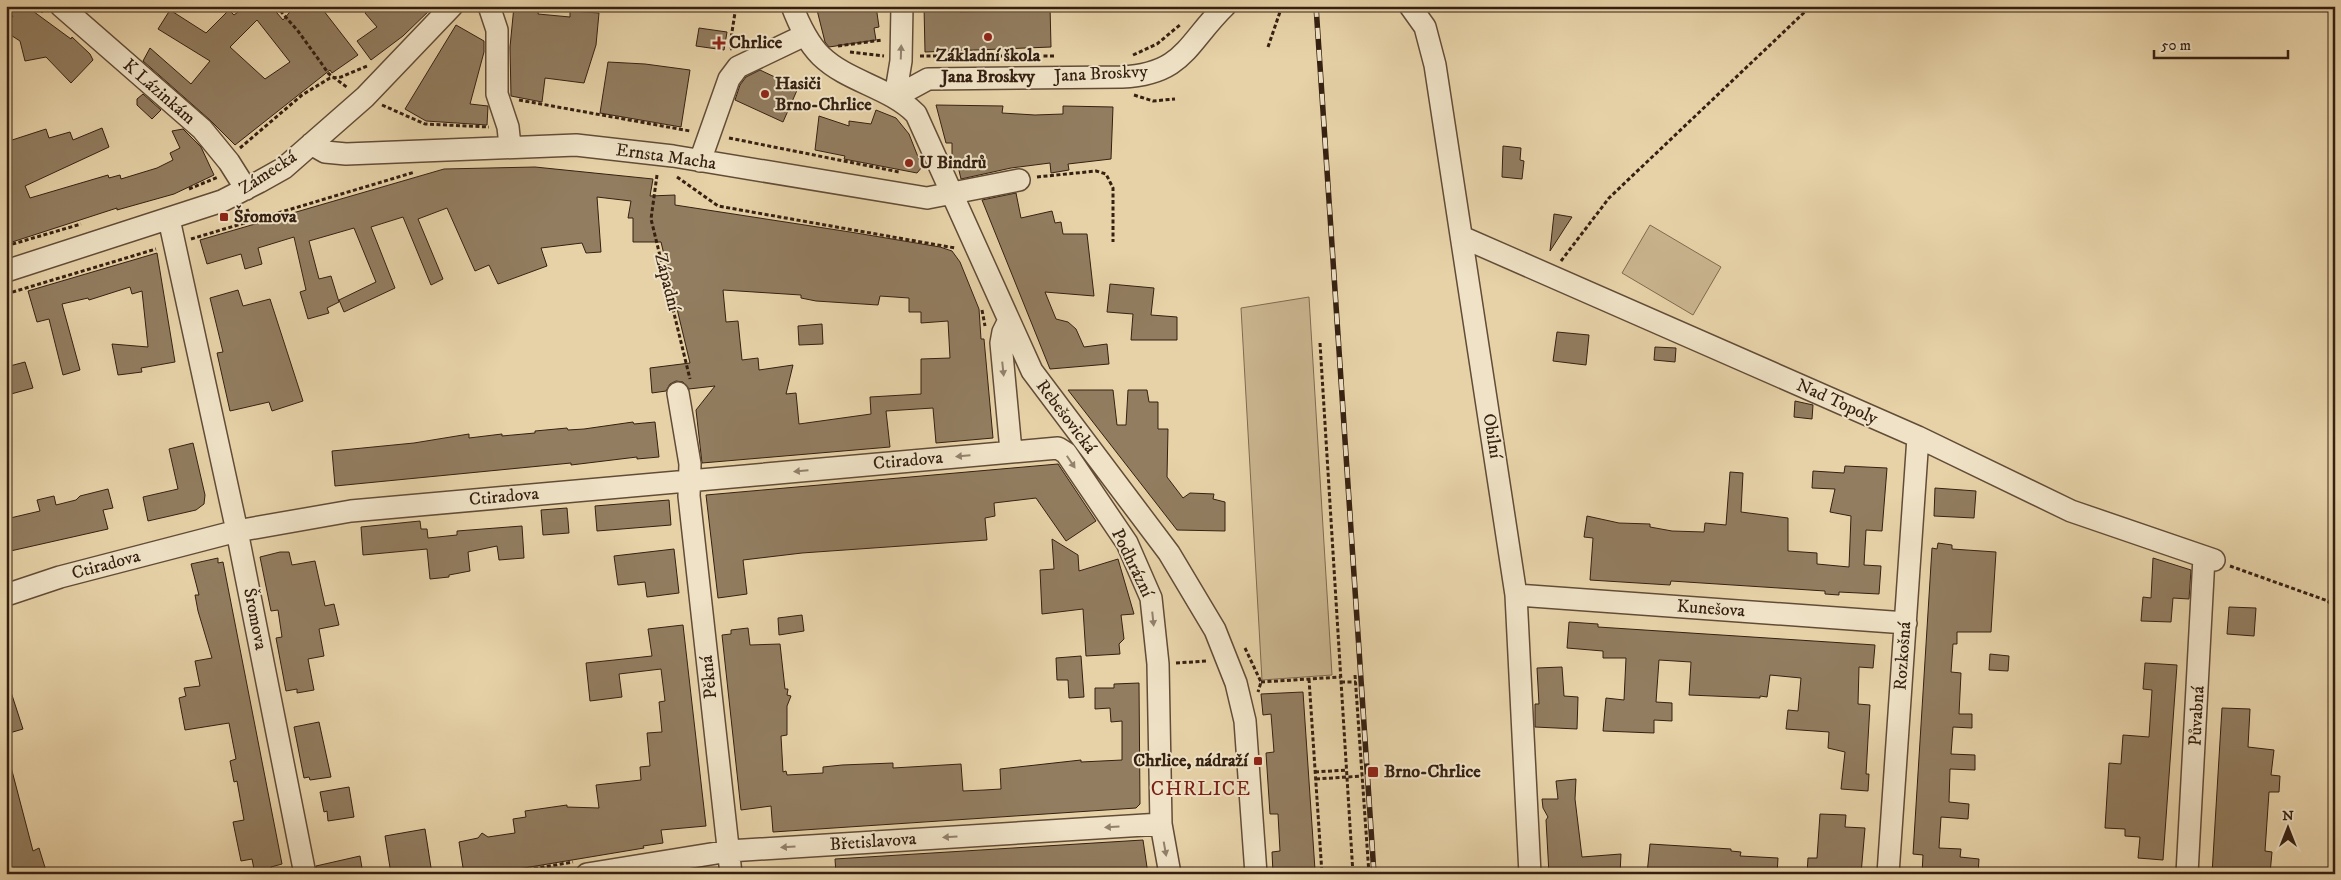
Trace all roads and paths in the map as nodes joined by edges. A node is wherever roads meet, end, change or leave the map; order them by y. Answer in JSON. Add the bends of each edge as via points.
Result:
{"nodes":[{"id":1,"x":276,"y":6,"type":"edge"},
{"id":2,"x":452,"y":6,"type":"edge"},
{"id":3,"x":489,"y":6,"type":"edge"},
{"id":4,"x":736,"y":6,"type":"edge"},
{"id":5,"x":792,"y":6,"type":"edge"},
{"id":6,"x":902,"y":6,"type":"edge"},
{"id":7,"x":1225,"y":6,"type":"edge"},
{"id":8,"x":1282,"y":6,"type":"edge"},
{"id":9,"x":1410,"y":6,"type":"edge"},
{"id":10,"x":1811,"y":6,"type":"edge"},
{"id":11,"x":68,"y":8,"type":"edge"},
{"id":12,"x":1185,"y":19,"type":"dead end"},
{"id":13,"x":877,"y":41,"type":"dead end"},
{"id":14,"x":816,"y":45,"type":"junction"},
{"id":15,"x":1268,"y":47,"type":"dead end"},
{"id":16,"x":840,"y":52,"type":"dead end"},
{"id":17,"x":847,"y":52,"type":"dead end"},
{"id":18,"x":900,"y":56,"type":"junction"},
{"id":19,"x":1061,"y":56,"type":"dead end"},
{"id":20,"x":1127,"y":56,"type":"dead end"},
{"id":21,"x":376,"y":62,"type":"dead end"},
{"id":22,"x":738,"y":66,"type":"junction"},
{"id":23,"x":335,"y":78,"type":"junction"},
{"id":24,"x":364,"y":97,"type":"junction"},
{"id":25,"x":895,"y":97,"type":"junction"},
{"id":26,"x":513,"y":99,"type":"dead end"},
{"id":27,"x":708,"y":134,"type":"junction"},
{"id":28,"x":509,"y":137,"type":"junction"},
{"id":29,"x":311,"y":144,"type":"junction"},
{"id":30,"x":700,"y":161,"type":"junction"},
{"id":31,"x":230,"y":163,"type":"junction"},
{"id":32,"x":421,"y":170,"type":"dead end"},
{"id":33,"x":647,"y":174,"type":"dead end"},
{"id":34,"x":909,"y":174,"type":"dead end"},
{"id":35,"x":657,"y":175,"type":"junction"},
{"id":36,"x":664,"y":176,"type":"dead end"},
{"id":37,"x":671,"y":176,"type":"dead end"},
{"id":38,"x":1019,"y":180,"type":"joint"},
{"id":39,"x":246,"y":189,"type":"junction"},
{"id":40,"x":188,"y":190,"type":"dead end"},
{"id":41,"x":951,"y":192,"type":"junction"},
{"id":42,"x":170,"y":219,"type":"junction"},
{"id":43,"x":89,"y":222,"type":"dead end"},
{"id":44,"x":1462,"y":237,"type":"junction"},
{"id":45,"x":955,"y":241,"type":"dead end"},
{"id":46,"x":1113,"y":242,"type":"dead end"},
{"id":47,"x":175,"y":243,"type":"junction"},
{"id":48,"x":6,"y":246,"type":"edge"},
{"id":49,"x":6,"y":271,"type":"edge"},
{"id":50,"x":1550,"y":276,"type":"junction"},
{"id":51,"x":6,"y":294,"type":"edge"},
{"id":52,"x":982,"y":310,"type":"dead end"},
{"id":53,"x":1008,"y":322,"type":"junction"},
{"id":54,"x":986,"y":329,"type":"dead end"},
{"id":55,"x":1320,"y":343,"type":"dead end"},
{"id":56,"x":684,"y":387,"type":"joint"},
{"id":57,"x":1918,"y":437,"type":"junction"},
{"id":58,"x":1011,"y":451,"type":"junction"},
{"id":59,"x":689,"y":481,"type":"junction"},
{"id":60,"x":237,"y":531,"type":"junction"},
{"id":61,"x":2210,"y":559,"type":"junction"},
{"id":62,"x":6,"y":595,"type":"edge"},
{"id":63,"x":1516,"y":595,"type":"junction"},
{"id":64,"x":2335,"y":609,"type":"edge"},
{"id":65,"x":1906,"y":623,"type":"junction"},
{"id":66,"x":1203,"y":661,"type":"dead end"},
{"id":67,"x":1170,"y":663,"type":"dead end"},
{"id":68,"x":1355,"y":675,"type":"dead end"},
{"id":69,"x":1341,"y":677,"type":"junction"},
{"id":70,"x":1309,"y":679,"type":"junction"},
{"id":71,"x":1261,"y":682,"type":"dead end"},
{"id":72,"x":1341,"y":682,"type":"junction"},
{"id":73,"x":1356,"y":682,"type":"junction"},
{"id":74,"x":1347,"y":770,"type":"junction"},
{"id":75,"x":1315,"y":772,"type":"junction"},
{"id":76,"x":1362,"y":776,"type":"junction"},
{"id":77,"x":1347,"y":777,"type":"junction"},
{"id":78,"x":1316,"y":779,"type":"junction"},
{"id":79,"x":1161,"y":824,"type":"junction"},
{"id":80,"x":728,"y":851,"type":"junction"},
{"id":81,"x":583,"y":867,"type":"edge"},
{"id":82,"x":305,"y":874,"type":"edge"},
{"id":83,"x":502,"y":874,"type":"edge"},
{"id":84,"x":731,"y":874,"type":"edge"},
{"id":85,"x":1170,"y":874,"type":"edge"},
{"id":86,"x":1256,"y":874,"type":"edge"},
{"id":87,"x":1322,"y":874,"type":"edge"},
{"id":88,"x":1353,"y":874,"type":"edge"},
{"id":89,"x":1369,"y":874,"type":"edge"},
{"id":90,"x":1530,"y":874,"type":"edge"},
{"id":91,"x":1888,"y":874,"type":"edge"},
{"id":92,"x":2187,"y":874,"type":"edge"}],
"edges":[{"from":1,"to":23,"type":"path"},
{"from":2,"to":24,"type":"street","name":"Zámecká"},
{"from":3,"to":28,"type":"street","via":[[497,30],[497,94]]},
{"from":4,"to":22,"type":"path","via":[[730,45]]},
{"from":5,"to":14,"type":"street","name":"Rebešovická"},
{"from":18,"to":6,"type":"street","one_way":true},
{"from":7,"to":25,"type":"street","name":"Jana Broskvy","via":[[1177,61],[1150,74],[928,79]]},
{"from":8,"to":15,"type":"path"},
{"from":9,"to":44,"type":"street","name":"Obilní","via":[[1425,27],[1435,65]]},
{"from":10,"to":50,"type":"path","via":[[1609,198]]},
{"from":11,"to":31,"type":"street","name":"K Lázinkám","via":[[202,129]]},
{"from":12,"to":20,"type":"path","via":[[1156,44]]},
{"from":13,"to":14,"type":"path"},
{"from":14,"to":16,"type":"path"},
{"from":14,"to":22,"type":"street"},
{"from":14,"to":25,"type":"street","name":"Rebešovická","via":[[831,63]]},
{"from":17,"to":18,"type":"path"},
{"from":18,"to":19,"type":"path"},
{"from":18,"to":25,"type":"street"},
{"from":21,"to":23,"type":"path"},
{"from":22,"to":27,"type":"street","via":[[729,79]]},
{"from":23,"to":24,"type":"path"},
{"from":23,"to":31,"type":"path","via":[[302,94],[240,148]]},
{"from":24,"to":28,"type":"path","via":[[425,124]]},
{"from":24,"to":29,"type":"street","name":"Zámecká"},
{"from":25,"to":41,"type":"street","name":"Rebešovická","via":[[919,119]]},
{"from":26,"to":27,"type":"path"},
{"from":27,"to":30,"type":"street"},
{"from":27,"to":34,"type":"path"},
{"from":28,"to":29,"type":"street","name":"Ernsta Macha","via":[[346,154],[325,152]]},
{"from":28,"to":30,"type":"street","name":"Ernsta Macha"},
{"from":29,"to":39,"type":"street","name":"Zámecká","via":[[284,168]]},
{"from":30,"to":41,"type":"street","name":"Ernsta Macha","via":[[904,196],[927,198]]},
{"from":31,"to":39,"type":"street","name":"K Lázinkám"},
{"from":31,"to":40,"type":"path"},
{"from":32,"to":47,"type":"path"},
{"from":33,"to":35,"type":"path"},
{"from":35,"to":36,"type":"path"},
{"from":35,"to":56,"type":"path","name":"Západní","via":[[651,218]]},
{"from":37,"to":45,"type":"path","via":[[678,177],[718,206],[958,249]]},
{"from":38,"to":41,"type":"street","name":"Ernsta Macha"},
{"from":38,"to":46,"type":"path","via":[[1096,171],[1106,174],[1112,182]]},
{"from":39,"to":42,"type":"street","name":"Zámecká"},
{"from":41,"to":53,"type":"street","name":"Rebešovická"},
{"from":42,"to":47,"type":"street","name":"Šromova"},
{"from":42,"to":49,"type":"street","name":"Zámecká"},
{"from":43,"to":48,"type":"path"},
{"from":44,"to":50,"type":"street","name":"Nad Topoly"},
{"from":44,"to":63,"type":"street","name":"Obilní"},
{"from":47,"to":51,"type":"path"},
{"from":47,"to":60,"type":"street","name":"Šromova"},
{"from":50,"to":57,"type":"street","name":"Nad Topoly"},
{"from":52,"to":54,"type":"path"},
{"from":53,"to":58,"type":"street","one_way":true,"via":[[1001,344]]},
{"from":53,"to":86,"type":"street","name":"Rebešovická","via":[[1042,387],[1163,545],[1215,630],[1236,683],[1245,722]]},
{"from":55,"to":69,"type":"path"},
{"from":56,"to":59,"type":"street"},
{"from":57,"to":61,"type":"street","name":"Nad Topoly","via":[[2071,511]]},
{"from":57,"to":65,"type":"street","name":"Rozkošná"},
{"from":58,"to":59,"type":"street","name":"Ctiradova","one_way":true},
{"from":58,"to":79,"type":"street","name":"Podhrázní","one_way":true,"via":[[1055,448],[1066,453],[1127,544],[1151,598],[1158,664]]},
{"from":59,"to":60,"type":"street","name":"Ctiradova","via":[[351,511]]},
{"from":59,"to":80,"type":"street","name":"Pěkná"},
{"from":60,"to":62,"type":"street","name":"Ctiradova","via":[[60,577]]},
{"from":60,"to":82,"type":"street","name":"Šromova"},
{"from":61,"to":64,"type":"path","via":[[2328,601]]},
{"from":61,"to":92,"type":"street","name":"Půvabná"},
{"from":63,"to":65,"type":"street","name":"Kunešova"},
{"from":63,"to":90,"type":"street","name":"Obilní"},
{"from":65,"to":91,"type":"street","name":"Rozkošná"},
{"from":66,"to":67,"type":"path"},
{"from":68,"to":73,"type":"path"},
{"from":69,"to":70,"type":"path"},
{"from":69,"to":72,"type":"path"},
{"from":70,"to":71,"type":"path"},
{"from":70,"to":75,"type":"path"},
{"from":72,"to":73,"type":"path"},
{"from":72,"to":74,"type":"path"},
{"from":73,"to":76,"type":"path"},
{"from":74,"to":75,"type":"path"},
{"from":74,"to":77,"type":"path"},
{"from":75,"to":78,"type":"path"},
{"from":76,"to":77,"type":"path"},
{"from":76,"to":89,"type":"path"},
{"from":77,"to":78,"type":"path"},
{"from":77,"to":88,"type":"path"},
{"from":78,"to":87,"type":"path"},
{"from":79,"to":80,"type":"street","name":"Břetislavova","one_way":true},
{"from":79,"to":85,"type":"street","name":"Podhrázní","one_way":true},
{"from":80,"to":81,"type":"street","name":"Břetislavova"},
{"from":80,"to":84,"type":"street","name":"Pěkná"},
{"from":81,"to":83,"type":"path"}]}
